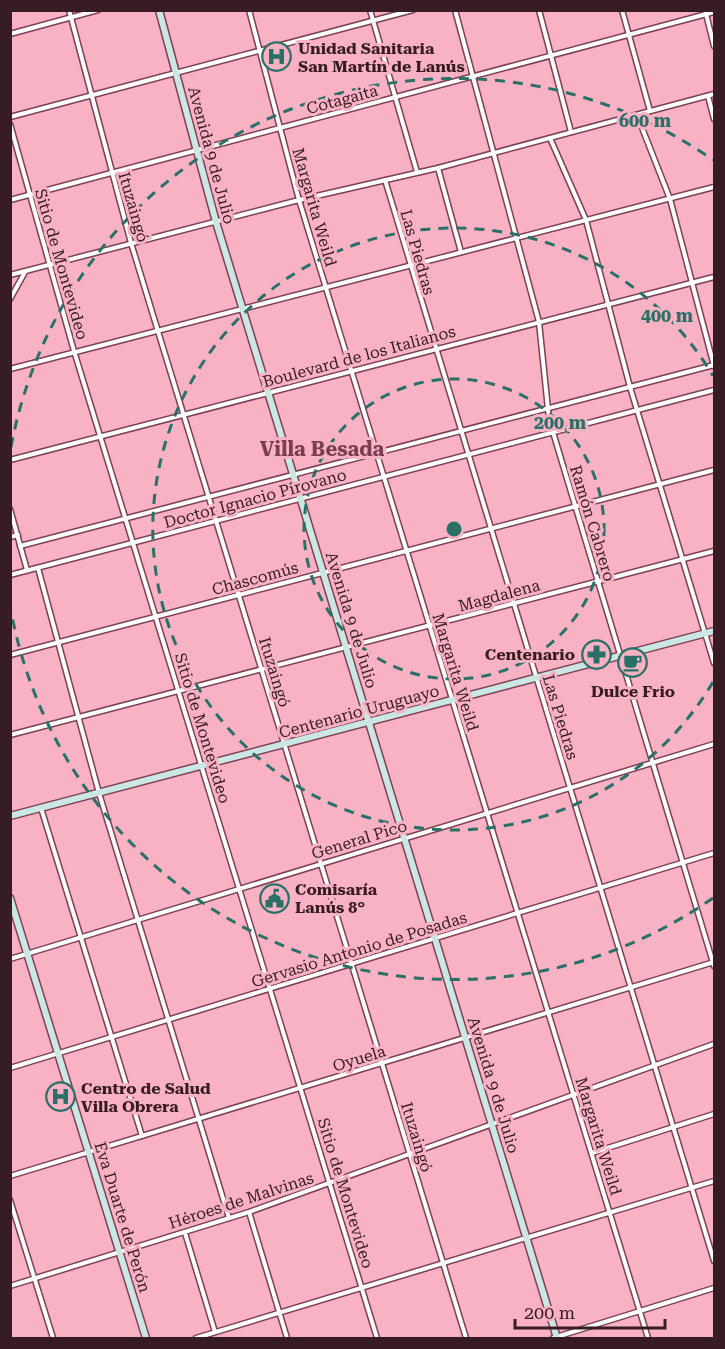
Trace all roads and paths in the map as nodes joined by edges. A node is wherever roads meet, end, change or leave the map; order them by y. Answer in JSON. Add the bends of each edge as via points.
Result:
{"nodes":[{"id":1,"x":69,"y":10,"type":"edge"},
{"id":2,"x":98,"y":10,"type":"edge"},
{"id":3,"x":159,"y":10,"type":"edge"},
{"id":4,"x":249,"y":10,"type":"edge"},
{"id":5,"x":370,"y":10,"type":"edge"},
{"id":6,"x":413,"y":10,"type":"edge"},
{"id":7,"x":455,"y":10,"type":"edge"},
{"id":8,"x":539,"y":10,"type":"edge"},
{"id":9,"x":622,"y":10,"type":"edge"},
{"id":10,"x":705,"y":12,"type":"edge"},
{"id":11,"x":714,"y":12,"type":"edge"},
{"id":12,"x":70,"y":17,"type":"junction"},
{"id":13,"x":373,"y":21,"type":"junction"},
{"id":14,"x":10,"y":34,"type":"edge"},
{"id":15,"x":629,"y":34,"type":"junction"},
{"id":16,"x":714,"y":46,"type":"edge"},
{"id":17,"x":259,"y":50,"type":"junction"},
{"id":18,"x":551,"y":55,"type":"junction"},
{"id":19,"x":176,"y":73,"type":"junction"},
{"id":20,"x":473,"y":76,"type":"junction"},
{"id":21,"x":714,"y":94,"type":"edge"},
{"id":22,"x":91,"y":96,"type":"junction"},
{"id":23,"x":708,"y":96,"type":"junction"},
{"id":24,"x":395,"y":97,"type":"junction"},
{"id":25,"x":650,"y":111,"type":"junction"},
{"id":26,"x":637,"y":115,"type":"junction"},
{"id":27,"x":10,"y":117,"type":"edge"},
{"id":28,"x":714,"y":119,"type":"edge"},
{"id":29,"x":10,"y":124,"type":"edge"},
{"id":30,"x":279,"y":128,"type":"junction"},
{"id":31,"x":571,"y":132,"type":"junction"},
{"id":32,"x":550,"y":138,"type":"junction"},
{"id":33,"x":196,"y":150,"type":"junction"},
{"id":34,"x":494,"y":153,"type":"junction"},
{"id":35,"x":438,"y":168,"type":"junction"},
{"id":36,"x":417,"y":172,"type":"junction"},
{"id":37,"x":112,"y":173,"type":"junction"},
{"id":38,"x":385,"y":180,"type":"junction"},
{"id":39,"x":714,"y":187,"type":"edge"},
{"id":40,"x":29,"y":194,"type":"junction"},
{"id":41,"x":670,"y":199,"type":"junction"},
{"id":42,"x":10,"y":200,"type":"edge"},
{"id":43,"x":299,"y":200,"type":"junction"},
{"id":44,"x":586,"y":220,"type":"junction"},
{"id":45,"x":216,"y":222,"type":"junction"},
{"id":46,"x":518,"y":238,"type":"junction"},
{"id":47,"x":131,"y":243,"type":"junction"},
{"id":48,"x":461,"y":252,"type":"junction"},
{"id":49,"x":410,"y":265,"type":"junction"},
{"id":50,"x":49,"y":266,"type":"junction"},
{"id":51,"x":26,"y":272,"type":"junction"},
{"id":52,"x":10,"y":275,"type":"edge"},
{"id":53,"x":714,"y":277,"type":"edge"},
{"id":54,"x":692,"y":283,"type":"junction"},
{"id":55,"x":326,"y":286,"type":"junction"},
{"id":56,"x":10,"y":298,"type":"edge"},
{"id":57,"x":609,"y":304,"type":"junction"},
{"id":58,"x":242,"y":308,"type":"junction"},
{"id":59,"x":539,"y":322,"type":"junction"},
{"id":60,"x":159,"y":330,"type":"junction"},
{"id":61,"x":434,"y":349,"type":"junction"},
{"id":62,"x":74,"y":351,"type":"junction"},
{"id":63,"x":714,"y":365,"type":"edge"},
{"id":64,"x":10,"y":369,"type":"edge"},
{"id":65,"x":352,"y":370,"type":"junction"},
{"id":66,"x":630,"y":387,"type":"junction"},
{"id":67,"x":714,"y":390,"type":"edge"},
{"id":68,"x":268,"y":393,"type":"junction"},
{"id":69,"x":546,"y":408,"type":"junction"},
{"id":70,"x":637,"y":410,"type":"junction"},
{"id":71,"x":183,"y":414,"type":"junction"},
{"id":72,"x":461,"y":430,"type":"junction"},
{"id":73,"x":552,"y":432,"type":"junction"},
{"id":74,"x":101,"y":436,"type":"junction"},
{"id":75,"x":377,"y":452,"type":"junction"},
{"id":76,"x":468,"y":454,"type":"junction"},
{"id":77,"x":10,"y":460,"type":"edge"},
{"id":78,"x":714,"y":470,"type":"edge"},
{"id":79,"x":292,"y":475,"type":"junction"},
{"id":80,"x":384,"y":476,"type":"junction"},
{"id":81,"x":660,"y":484,"type":"junction"},
{"id":82,"x":208,"y":495,"type":"junction"},
{"id":83,"x":300,"y":499,"type":"junction"},
{"id":84,"x":575,"y":506,"type":"junction"},
{"id":85,"x":10,"y":508,"type":"edge"},
{"id":86,"x":126,"y":518,"type":"junction"},
{"id":87,"x":216,"y":521,"type":"junction"},
{"id":88,"x":491,"y":529,"type":"junction"},
{"id":89,"x":18,"y":535,"type":"junction"},
{"id":90,"x":10,"y":537,"type":"edge"},
{"id":91,"x":134,"y":543,"type":"junction"},
{"id":92,"x":20,"y":546,"type":"junction"},
{"id":93,"x":407,"y":551,"type":"junction"},
{"id":94,"x":714,"y":551,"type":"edge"},
{"id":95,"x":683,"y":559,"type":"junction"},
{"id":96,"x":38,"y":568,"type":"junction"},
{"id":97,"x":27,"y":570,"type":"junction"},
{"id":98,"x":323,"y":573,"type":"junction"},
{"id":99,"x":10,"y":574,"type":"edge"},
{"id":100,"x":598,"y":581,"type":"junction"},
{"id":101,"x":239,"y":595,"type":"junction"},
{"id":102,"x":514,"y":603,"type":"junction"},
{"id":103,"x":156,"y":617,"type":"junction"},
{"id":104,"x":430,"y":626,"type":"junction"},
{"id":105,"x":714,"y":631,"type":"edge"},
{"id":106,"x":705,"y":634,"type":"junction"},
{"id":107,"x":59,"y":643,"type":"junction"},
{"id":108,"x":346,"y":647,"type":"junction"},
{"id":109,"x":10,"y":655,"type":"edge"},
{"id":110,"x":621,"y":656,"type":"junction"},
{"id":111,"x":714,"y":663,"type":"edge"},
{"id":112,"x":262,"y":670,"type":"junction"},
{"id":113,"x":537,"y":678,"type":"junction"},
{"id":114,"x":178,"y":692,"type":"junction"},
{"id":115,"x":452,"y":700,"type":"junction"},
{"id":116,"x":80,"y":718,"type":"junction"},
{"id":117,"x":369,"y":722,"type":"junction"},
{"id":118,"x":10,"y":735,"type":"edge"},
{"id":119,"x":285,"y":744,"type":"junction"},
{"id":120,"x":714,"y":744,"type":"edge"},
{"id":121,"x":653,"y":761,"type":"junction"},
{"id":122,"x":202,"y":766,"type":"junction"},
{"id":123,"x":571,"y":787,"type":"junction"},
{"id":124,"x":99,"y":793,"type":"junction"},
{"id":125,"x":41,"y":808,"type":"junction"},
{"id":126,"x":487,"y":813,"type":"junction"},
{"id":127,"x":10,"y":816,"type":"edge"},
{"id":128,"x":404,"y":837,"type":"junction"},
{"id":129,"x":714,"y":853,"type":"edge"},
{"id":130,"x":683,"y":862,"type":"junction"},
{"id":131,"x":321,"y":864,"type":"junction"},
{"id":132,"x":601,"y":888,"type":"junction"},
{"id":133,"x":240,"y":889,"type":"junction"},
{"id":134,"x":10,"y":897,"type":"edge"},
{"id":135,"x":517,"y":913,"type":"junction"},
{"id":136,"x":140,"y":920,"type":"junction"},
{"id":137,"x":435,"y":937,"type":"junction"},
{"id":138,"x":81,"y":938,"type":"junction"},
{"id":139,"x":27,"y":953,"type":"junction"},
{"id":140,"x":10,"y":959,"type":"edge"},
{"id":141,"x":351,"y":963,"type":"junction"},
{"id":142,"x":714,"y":963,"type":"edge"},
{"id":143,"x":631,"y":987,"type":"junction"},
{"id":144,"x":270,"y":988,"type":"junction"},
{"id":145,"x":549,"y":1013,"type":"junction"},
{"id":146,"x":168,"y":1020,"type":"junction"},
{"id":147,"x":112,"y":1036,"type":"junction"},
{"id":148,"x":466,"y":1038,"type":"junction"},
{"id":149,"x":714,"y":1044,"type":"edge"},
{"id":150,"x":59,"y":1052,"type":"junction"},
{"id":151,"x":382,"y":1064,"type":"junction"},
{"id":152,"x":656,"y":1066,"type":"junction"},
{"id":153,"x":10,"y":1068,"type":"edge"},
{"id":154,"x":302,"y":1089,"type":"junction"},
{"id":155,"x":574,"y":1096,"type":"junction"},
{"id":156,"x":714,"y":1114,"type":"edge"},
{"id":157,"x":199,"y":1119,"type":"junction"},
{"id":158,"x":492,"y":1125,"type":"junction"},
{"id":159,"x":673,"y":1127,"type":"junction"},
{"id":160,"x":142,"y":1136,"type":"junction"},
{"id":161,"x":89,"y":1153,"type":"junction"},
{"id":162,"x":592,"y":1153,"type":"junction"},
{"id":163,"x":409,"y":1154,"type":"junction"},
{"id":164,"x":10,"y":1176,"type":"edge"},
{"id":165,"x":714,"y":1181,"type":"edge"},
{"id":166,"x":329,"y":1184,"type":"junction"},
{"id":167,"x":692,"y":1188,"type":"junction"},
{"id":168,"x":10,"y":1200,"type":"edge"},
{"id":169,"x":249,"y":1212,"type":"junction"},
{"id":170,"x":610,"y":1213,"type":"junction"},
{"id":171,"x":229,"y":1218,"type":"junction"},
{"id":172,"x":184,"y":1232,"type":"junction"},
{"id":173,"x":526,"y":1237,"type":"junction"},
{"id":174,"x":120,"y":1252,"type":"junction"},
{"id":175,"x":714,"y":1260,"type":"edge"},
{"id":176,"x":444,"y":1264,"type":"junction"},
{"id":177,"x":34,"y":1278,"type":"junction"},
{"id":178,"x":10,"y":1286,"type":"edge"},
{"id":179,"x":362,"y":1288,"type":"junction"},
{"id":180,"x":714,"y":1288,"type":"edge"},
{"id":181,"x":640,"y":1311,"type":"junction"},
{"id":182,"x":279,"y":1313,"type":"junction"},
{"id":183,"x":215,"y":1332,"type":"junction"},
{"id":184,"x":53,"y":1338,"type":"edge"},
{"id":185,"x":146,"y":1338,"type":"edge"},
{"id":186,"x":196,"y":1338,"type":"edge"},
{"id":187,"x":287,"y":1338,"type":"edge"},
{"id":188,"x":377,"y":1338,"type":"edge"},
{"id":189,"x":466,"y":1338,"type":"edge"},
{"id":190,"x":556,"y":1338,"type":"edge"},
{"id":191,"x":648,"y":1338,"type":"edge"}],
"edges":[{"from":1,"to":12,"type":"street","name":"Ituzaingó"},
{"from":2,"to":12,"type":"street"},
{"from":3,"to":19,"type":"street","name":"Avenida 9 de Julio"},
{"from":4,"to":17,"type":"street","name":"Margarita Weild"},
{"from":5,"to":13,"type":"street"},
{"from":6,"to":13,"type":"street"},
{"from":7,"to":20,"type":"street","name":"Ramón Cabrero"},
{"from":8,"to":18,"type":"street"},
{"from":9,"to":15,"type":"street"},
{"from":10,"to":11,"type":"street","name":"Cotagaita"},
{"from":10,"to":15,"type":"street","name":"Cotagaita"},
{"from":10,"to":16,"type":"street"},
{"from":12,"to":14,"type":"street"},
{"from":12,"to":22,"type":"street","name":"Ituzaingó"},
{"from":13,"to":17,"type":"street"},
{"from":13,"to":24,"type":"street"},
{"from":15,"to":18,"type":"street","name":"Cotagaita"},
{"from":15,"to":25,"type":"street"},
{"from":17,"to":19,"type":"street"},
{"from":17,"to":30,"type":"street","name":"Margarita Weild"},
{"from":18,"to":20,"type":"street","name":"Cotagaita"},
{"from":18,"to":31,"type":"street"},
{"from":19,"to":22,"type":"street"},
{"from":19,"to":33,"type":"street","name":"Avenida 9 de Julio"},
{"from":20,"to":24,"type":"street","name":"Cotagaita"},
{"from":20,"to":34,"type":"street","name":"Ramón Cabrero"},
{"from":21,"to":23,"type":"street"},
{"from":22,"to":27,"type":"street"},
{"from":22,"to":37,"type":"street","name":"Ituzaingó"},
{"from":23,"to":25,"type":"street"},
{"from":23,"to":28,"type":"street"},
{"from":24,"to":30,"type":"street","name":"Cotagaita"},
{"from":24,"to":36,"type":"street"},
{"from":25,"to":26,"type":"street"},
{"from":26,"to":31,"type":"street"},
{"from":26,"to":41,"type":"street"},
{"from":29,"to":40,"type":"street","name":"Sitio de Montevideo"},
{"from":30,"to":33,"type":"street","name":"Cotagaita"},
{"from":30,"to":43,"type":"street","name":"Margarita Weild"},
{"from":31,"to":32,"type":"street"},
{"from":32,"to":34,"type":"street"},
{"from":32,"to":44,"type":"street"},
{"from":33,"to":37,"type":"street","name":"Cotagaita"},
{"from":33,"to":45,"type":"street","name":"Avenida 9 de Julio"},
{"from":34,"to":35,"type":"street"},
{"from":34,"to":46,"type":"street","name":"Ramón Cabrero"},
{"from":35,"to":36,"type":"street"},
{"from":35,"to":48,"type":"street"},
{"from":36,"to":38,"type":"street"},
{"from":37,"to":40,"type":"street","name":"Cotagaita"},
{"from":37,"to":47,"type":"street","name":"Ituzaingó"},
{"from":38,"to":43,"type":"street"},
{"from":38,"to":49,"type":"street","name":"Las Piedras"},
{"from":39,"to":41,"type":"street"},
{"from":40,"to":42,"type":"street","name":"Cotagaita"},
{"from":40,"to":50,"type":"street","name":"Sitio de Montevideo"},
{"from":41,"to":44,"type":"street"},
{"from":41,"to":54,"type":"street"},
{"from":43,"to":45,"type":"street"},
{"from":43,"to":55,"type":"street","name":"Margarita Weild"},
{"from":44,"to":46,"type":"street"},
{"from":44,"to":57,"type":"street"},
{"from":45,"to":47,"type":"street"},
{"from":45,"to":58,"type":"street","name":"Avenida 9 de Julio"},
{"from":46,"to":48,"type":"street"},
{"from":46,"to":59,"type":"street","name":"Ramón Cabrero"},
{"from":47,"to":50,"type":"street"},
{"from":47,"to":60,"type":"street","name":"Ituzaingó"},
{"from":48,"to":49,"type":"street"},
{"from":49,"to":55,"type":"street"},
{"from":49,"to":61,"type":"street","name":"Las Piedras"},
{"from":50,"to":51,"type":"street"},
{"from":50,"to":62,"type":"street","name":"Sitio de Montevideo"},
{"from":51,"to":52,"type":"street"},
{"from":51,"to":56,"type":"street"},
{"from":53,"to":54,"type":"street","name":"Boulevard de los Italianos"},
{"from":54,"to":57,"type":"street","name":"Boulevard de los Italianos"},
{"from":54,"to":63,"type":"street"},
{"from":55,"to":58,"type":"street"},
{"from":55,"to":65,"type":"street","name":"Margarita Weild"},
{"from":57,"to":59,"type":"street","name":"Boulevard de los Italianos"},
{"from":57,"to":66,"type":"street"},
{"from":58,"to":60,"type":"street"},
{"from":58,"to":68,"type":"street","name":"Avenida 9 de Julio"},
{"from":59,"to":61,"type":"street","name":"Boulevard de los Italianos"},
{"from":59,"to":69,"type":"street","name":"Ramón Cabrero"},
{"from":60,"to":62,"type":"street"},
{"from":60,"to":71,"type":"street","name":"Ituzaingó"},
{"from":61,"to":65,"type":"street","name":"Boulevard de los Italianos"},
{"from":61,"to":72,"type":"street","name":"Las Piedras"},
{"from":62,"to":64,"type":"street"},
{"from":62,"to":74,"type":"street","name":"Sitio de Montevideo"},
{"from":63,"to":66,"type":"street"},
{"from":65,"to":68,"type":"street","name":"Boulevard de los Italianos"},
{"from":65,"to":75,"type":"street","name":"Margarita Weild"},
{"from":66,"to":69,"type":"street"},
{"from":66,"to":70,"type":"street"},
{"from":67,"to":70,"type":"street","name":"Doctor Ignacio Pirovano"},
{"from":68,"to":71,"type":"street","name":"Boulevard de los Italianos"},
{"from":68,"to":79,"type":"street","name":"Avenida 9 de Julio"},
{"from":69,"to":72,"type":"street"},
{"from":69,"to":73,"type":"street","name":"Ramón Cabrero"},
{"from":70,"to":73,"type":"street","name":"Doctor Ignacio Pirovano"},
{"from":70,"to":81,"type":"street"},
{"from":71,"to":74,"type":"street","name":"Boulevard de los Italianos"},
{"from":71,"to":82,"type":"street","name":"Ituzaingó"},
{"from":72,"to":75,"type":"street"},
{"from":72,"to":76,"type":"street","name":"Las Piedras"},
{"from":73,"to":76,"type":"street","name":"Doctor Ignacio Pirovano"},
{"from":73,"to":84,"type":"street","name":"Ramón Cabrero"},
{"from":74,"to":77,"type":"street","name":"Boulevard de los Italianos"},
{"from":74,"to":86,"type":"street","name":"Sitio de Montevideo"},
{"from":75,"to":79,"type":"street"},
{"from":75,"to":80,"type":"street","name":"Margarita Weild"},
{"from":76,"to":80,"type":"street","name":"Doctor Ignacio Pirovano"},
{"from":76,"to":88,"type":"street","name":"Las Piedras"},
{"from":78,"to":81,"type":"street","name":"Chascomús"},
{"from":79,"to":82,"type":"street"},
{"from":79,"to":83,"type":"street","name":"Avenida 9 de Julio"},
{"from":80,"to":83,"type":"street","name":"Doctor Ignacio Pirovano"},
{"from":80,"to":93,"type":"street","name":"Margarita Weild"},
{"from":81,"to":84,"type":"street","name":"Chascomús"},
{"from":81,"to":95,"type":"street"},
{"from":82,"to":86,"type":"street"},
{"from":82,"to":87,"type":"street","name":"Ituzaingó"},
{"from":83,"to":87,"type":"street","name":"Doctor Ignacio Pirovano"},
{"from":83,"to":98,"type":"street","name":"Avenida 9 de Julio"},
{"from":84,"to":88,"type":"street","name":"Chascomús"},
{"from":84,"to":100,"type":"street","name":"Ramón Cabrero"},
{"from":85,"to":89,"type":"street"},
{"from":86,"to":91,"type":"street","name":"Sitio de Montevideo"},
{"from":86,"to":92,"type":"street"},
{"from":87,"to":91,"type":"street","name":"Doctor Ignacio Pirovano"},
{"from":87,"to":101,"type":"street","name":"Ituzaingó"},
{"from":88,"to":93,"type":"street","name":"Chascomús"},
{"from":88,"to":102,"type":"street","name":"Las Piedras"},
{"from":89,"to":90,"type":"street"},
{"from":89,"to":92,"type":"street"},
{"from":91,"to":96,"type":"street","name":"Doctor Ignacio Pirovano"},
{"from":91,"to":103,"type":"street","name":"Sitio de Montevideo"},
{"from":92,"to":97,"type":"street"},
{"from":93,"to":98,"type":"street","name":"Chascomús"},
{"from":93,"to":104,"type":"street","name":"Margarita Weild"},
{"from":94,"to":95,"type":"street","name":"Magdalena"},
{"from":95,"to":100,"type":"street","name":"Magdalena"},
{"from":95,"to":106,"type":"street"},
{"from":96,"to":97,"type":"street","name":"Doctor Ignacio Pirovano"},
{"from":96,"to":107,"type":"street"},
{"from":97,"to":99,"type":"street","name":"Doctor Ignacio Pirovano"},
{"from":98,"to":101,"type":"street","name":"Chascomús"},
{"from":98,"to":108,"type":"street","name":"Avenida 9 de Julio"},
{"from":100,"to":102,"type":"street","name":"Magdalena"},
{"from":100,"to":110,"type":"street","name":"Ramón Cabrero"},
{"from":101,"to":103,"type":"street","name":"Chascomús"},
{"from":101,"to":112,"type":"street","name":"Ituzaingó"},
{"from":102,"to":104,"type":"street","name":"Magdalena"},
{"from":102,"to":113,"type":"street","name":"Las Piedras"},
{"from":103,"to":107,"type":"street","name":"Chascomús"},
{"from":103,"to":114,"type":"street","name":"Sitio de Montevideo"},
{"from":104,"to":108,"type":"street","name":"Magdalena"},
{"from":104,"to":115,"type":"street","name":"Margarita Weild"},
{"from":105,"to":106,"type":"street","name":"Centenario Uruguayo"},
{"from":106,"to":110,"type":"street","name":"Centenario Uruguayo"},
{"from":106,"to":111,"type":"street"},
{"from":107,"to":109,"type":"street","name":"Chascomús"},
{"from":107,"to":116,"type":"street"},
{"from":108,"to":112,"type":"street","name":"Magdalena"},
{"from":108,"to":117,"type":"street","name":"Avenida 9 de Julio"},
{"from":110,"to":113,"type":"street","name":"Centenario Uruguayo"},
{"from":110,"to":121,"type":"street","name":"Ramón Cabrero"},
{"from":112,"to":114,"type":"street","name":"Magdalena"},
{"from":112,"to":119,"type":"street","name":"Ituzaingó"},
{"from":113,"to":115,"type":"street","name":"Centenario Uruguayo"},
{"from":113,"to":123,"type":"street","name":"Las Piedras"},
{"from":114,"to":116,"type":"street","name":"Magdalena"},
{"from":114,"to":122,"type":"street","name":"Sitio de Montevideo"},
{"from":115,"to":117,"type":"street","name":"Centenario Uruguayo"},
{"from":115,"to":126,"type":"street","name":"Margarita Weild"},
{"from":116,"to":118,"type":"street","name":"Magdalena"},
{"from":116,"to":124,"type":"street"},
{"from":117,"to":119,"type":"street","name":"Centenario Uruguayo"},
{"from":117,"to":128,"type":"street","name":"Avenida 9 de Julio"},
{"from":119,"to":122,"type":"street","name":"Centenario Uruguayo"},
{"from":119,"to":131,"type":"street","name":"Ituzaingó"},
{"from":120,"to":121,"type":"street","name":"General Pico"},
{"from":121,"to":123,"type":"street","name":"General Pico"},
{"from":121,"to":130,"type":"street","name":"Ramón Cabrero"},
{"from":122,"to":124,"type":"street","name":"Centenario Uruguayo"},
{"from":122,"to":133,"type":"street","name":"Sitio de Montevideo"},
{"from":123,"to":126,"type":"street","name":"General Pico"},
{"from":123,"to":132,"type":"street","name":"Las Piedras"},
{"from":124,"to":125,"type":"street","name":"Centenario Uruguayo"},
{"from":124,"to":136,"type":"street"},
{"from":125,"to":127,"type":"street","name":"Centenario Uruguayo"},
{"from":125,"to":138,"type":"street"},
{"from":126,"to":128,"type":"street","name":"General Pico"},
{"from":126,"to":135,"type":"street","name":"Margarita Weild"},
{"from":128,"to":131,"type":"street","name":"General Pico"},
{"from":128,"to":137,"type":"street","name":"Avenida 9 de Julio"},
{"from":129,"to":130,"type":"street","name":"Gervasio Antonio de Posadas"},
{"from":130,"to":132,"type":"street","name":"Gervasio Antonio de Posadas"},
{"from":130,"to":142,"type":"street","name":"Ramón Cabrero"},
{"from":131,"to":133,"type":"street","name":"General Pico"},
{"from":131,"to":141,"type":"street","name":"Ituzaingó"},
{"from":132,"to":135,"type":"street","name":"Gervasio Antonio de Posadas"},
{"from":132,"to":143,"type":"street","name":"Las Piedras"},
{"from":133,"to":136,"type":"street","name":"General Pico"},
{"from":133,"to":144,"type":"street","name":"Sitio de Montevideo"},
{"from":134,"to":139,"type":"street","name":"Eva Duarte de Perón"},
{"from":135,"to":137,"type":"street","name":"Gervasio Antonio de Posadas"},
{"from":135,"to":145,"type":"street","name":"Margarita Weild"},
{"from":136,"to":138,"type":"street","name":"General Pico"},
{"from":136,"to":146,"type":"street"},
{"from":137,"to":141,"type":"street","name":"Gervasio Antonio de Posadas"},
{"from":137,"to":148,"type":"street","name":"Avenida 9 de Julio"},
{"from":138,"to":139,"type":"street","name":"General Pico"},
{"from":138,"to":147,"type":"street"},
{"from":139,"to":140,"type":"street","name":"General Pico"},
{"from":139,"to":150,"type":"street","name":"Eva Duarte de Perón"},
{"from":141,"to":144,"type":"street","name":"Gervasio Antonio de Posadas"},
{"from":141,"to":151,"type":"street","name":"Ituzaingó"},
{"from":142,"to":143,"type":"street","name":"Oyuela"},
{"from":143,"to":145,"type":"street","name":"Oyuela"},
{"from":143,"to":152,"type":"street","name":"Las Piedras"},
{"from":144,"to":146,"type":"street","name":"Gervasio Antonio de Posadas"},
{"from":144,"to":154,"type":"street","name":"Sitio de Montevideo"},
{"from":145,"to":148,"type":"street","name":"Oyuela"},
{"from":145,"to":155,"type":"street","name":"Margarita Weild"},
{"from":146,"to":147,"type":"street","name":"Gervasio Antonio de Posadas"},
{"from":146,"to":157,"type":"street"},
{"from":147,"to":150,"type":"street","name":"Gervasio Antonio de Posadas"},
{"from":147,"to":160,"type":"street"},
{"from":148,"to":151,"type":"street","name":"Oyuela"},
{"from":148,"to":158,"type":"street","name":"Avenida 9 de Julio"},
{"from":149,"to":152,"type":"street","name":"Héroes de Malvinas"},
{"from":150,"to":153,"type":"street","name":"Gervasio Antonio de Posadas"},
{"from":150,"to":161,"type":"street","name":"Eva Duarte de Perón"},
{"from":151,"to":154,"type":"street","name":"Oyuela"},
{"from":151,"to":163,"type":"street","name":"Ituzaingó"},
{"from":152,"to":155,"type":"street","name":"Héroes de Malvinas"},
{"from":152,"to":159,"type":"street","name":"Las Piedras"},
{"from":154,"to":157,"type":"street","name":"Oyuela"},
{"from":154,"to":166,"type":"street","name":"Sitio de Montevideo"},
{"from":155,"to":158,"type":"street","name":"Héroes de Malvinas"},
{"from":155,"to":162,"type":"street","name":"Margarita Weild"},
{"from":156,"to":159,"type":"street"},
{"from":157,"to":160,"type":"street","name":"Oyuela"},
{"from":157,"to":171,"type":"street"},
{"from":158,"to":163,"type":"street","name":"Héroes de Malvinas"},
{"from":158,"to":173,"type":"street","name":"Avenida 9 de Julio"},
{"from":159,"to":162,"type":"street"},
{"from":159,"to":167,"type":"street","name":"Las Piedras"},
{"from":160,"to":161,"type":"street","name":"Oyuela"},
{"from":161,"to":164,"type":"street","name":"Oyuela"},
{"from":161,"to":174,"type":"street","name":"Eva Duarte de Perón"},
{"from":162,"to":170,"type":"street","name":"Margarita Weild"},
{"from":163,"to":166,"type":"street","name":"Héroes de Malvinas"},
{"from":163,"to":176,"type":"street","name":"Ituzaingó"},
{"from":165,"to":167,"type":"street"},
{"from":166,"to":169,"type":"street","name":"Héroes de Malvinas"},
{"from":166,"to":179,"type":"street","name":"Sitio de Montevideo"},
{"from":167,"to":170,"type":"street"},
{"from":167,"to":175,"type":"street","name":"Las Piedras"},
{"from":168,"to":177,"type":"street"},
{"from":169,"to":171,"type":"street","name":"Héroes de Malvinas"},
{"from":169,"to":182,"type":"street"},
{"from":170,"to":173,"type":"street"},
{"from":170,"to":181,"type":"street","name":"Margarita Weild"},
{"from":171,"to":172,"type":"street","name":"Héroes de Malvinas"},
{"from":172,"to":174,"type":"street","name":"Héroes de Malvinas"},
{"from":172,"to":183,"type":"street"},
{"from":173,"to":176,"type":"street"},
{"from":173,"to":190,"type":"street","name":"Avenida 9 de Julio"},
{"from":174,"to":177,"type":"street","name":"Héroes de Malvinas"},
{"from":174,"to":185,"type":"street","name":"Eva Duarte de Perón"},
{"from":176,"to":179,"type":"street"},
{"from":176,"to":189,"type":"street","name":"Ituzaingó"},
{"from":177,"to":178,"type":"street","name":"Héroes de Malvinas"},
{"from":177,"to":184,"type":"street"},
{"from":179,"to":182,"type":"street"},
{"from":179,"to":188,"type":"street","name":"Sitio de Montevideo"},
{"from":180,"to":181,"type":"street"},
{"from":181,"to":190,"type":"street"},
{"from":181,"to":191,"type":"street","name":"Margarita Weild"},
{"from":182,"to":183,"type":"street"},
{"from":182,"to":187,"type":"street"},
{"from":183,"to":186,"type":"street"}]}
